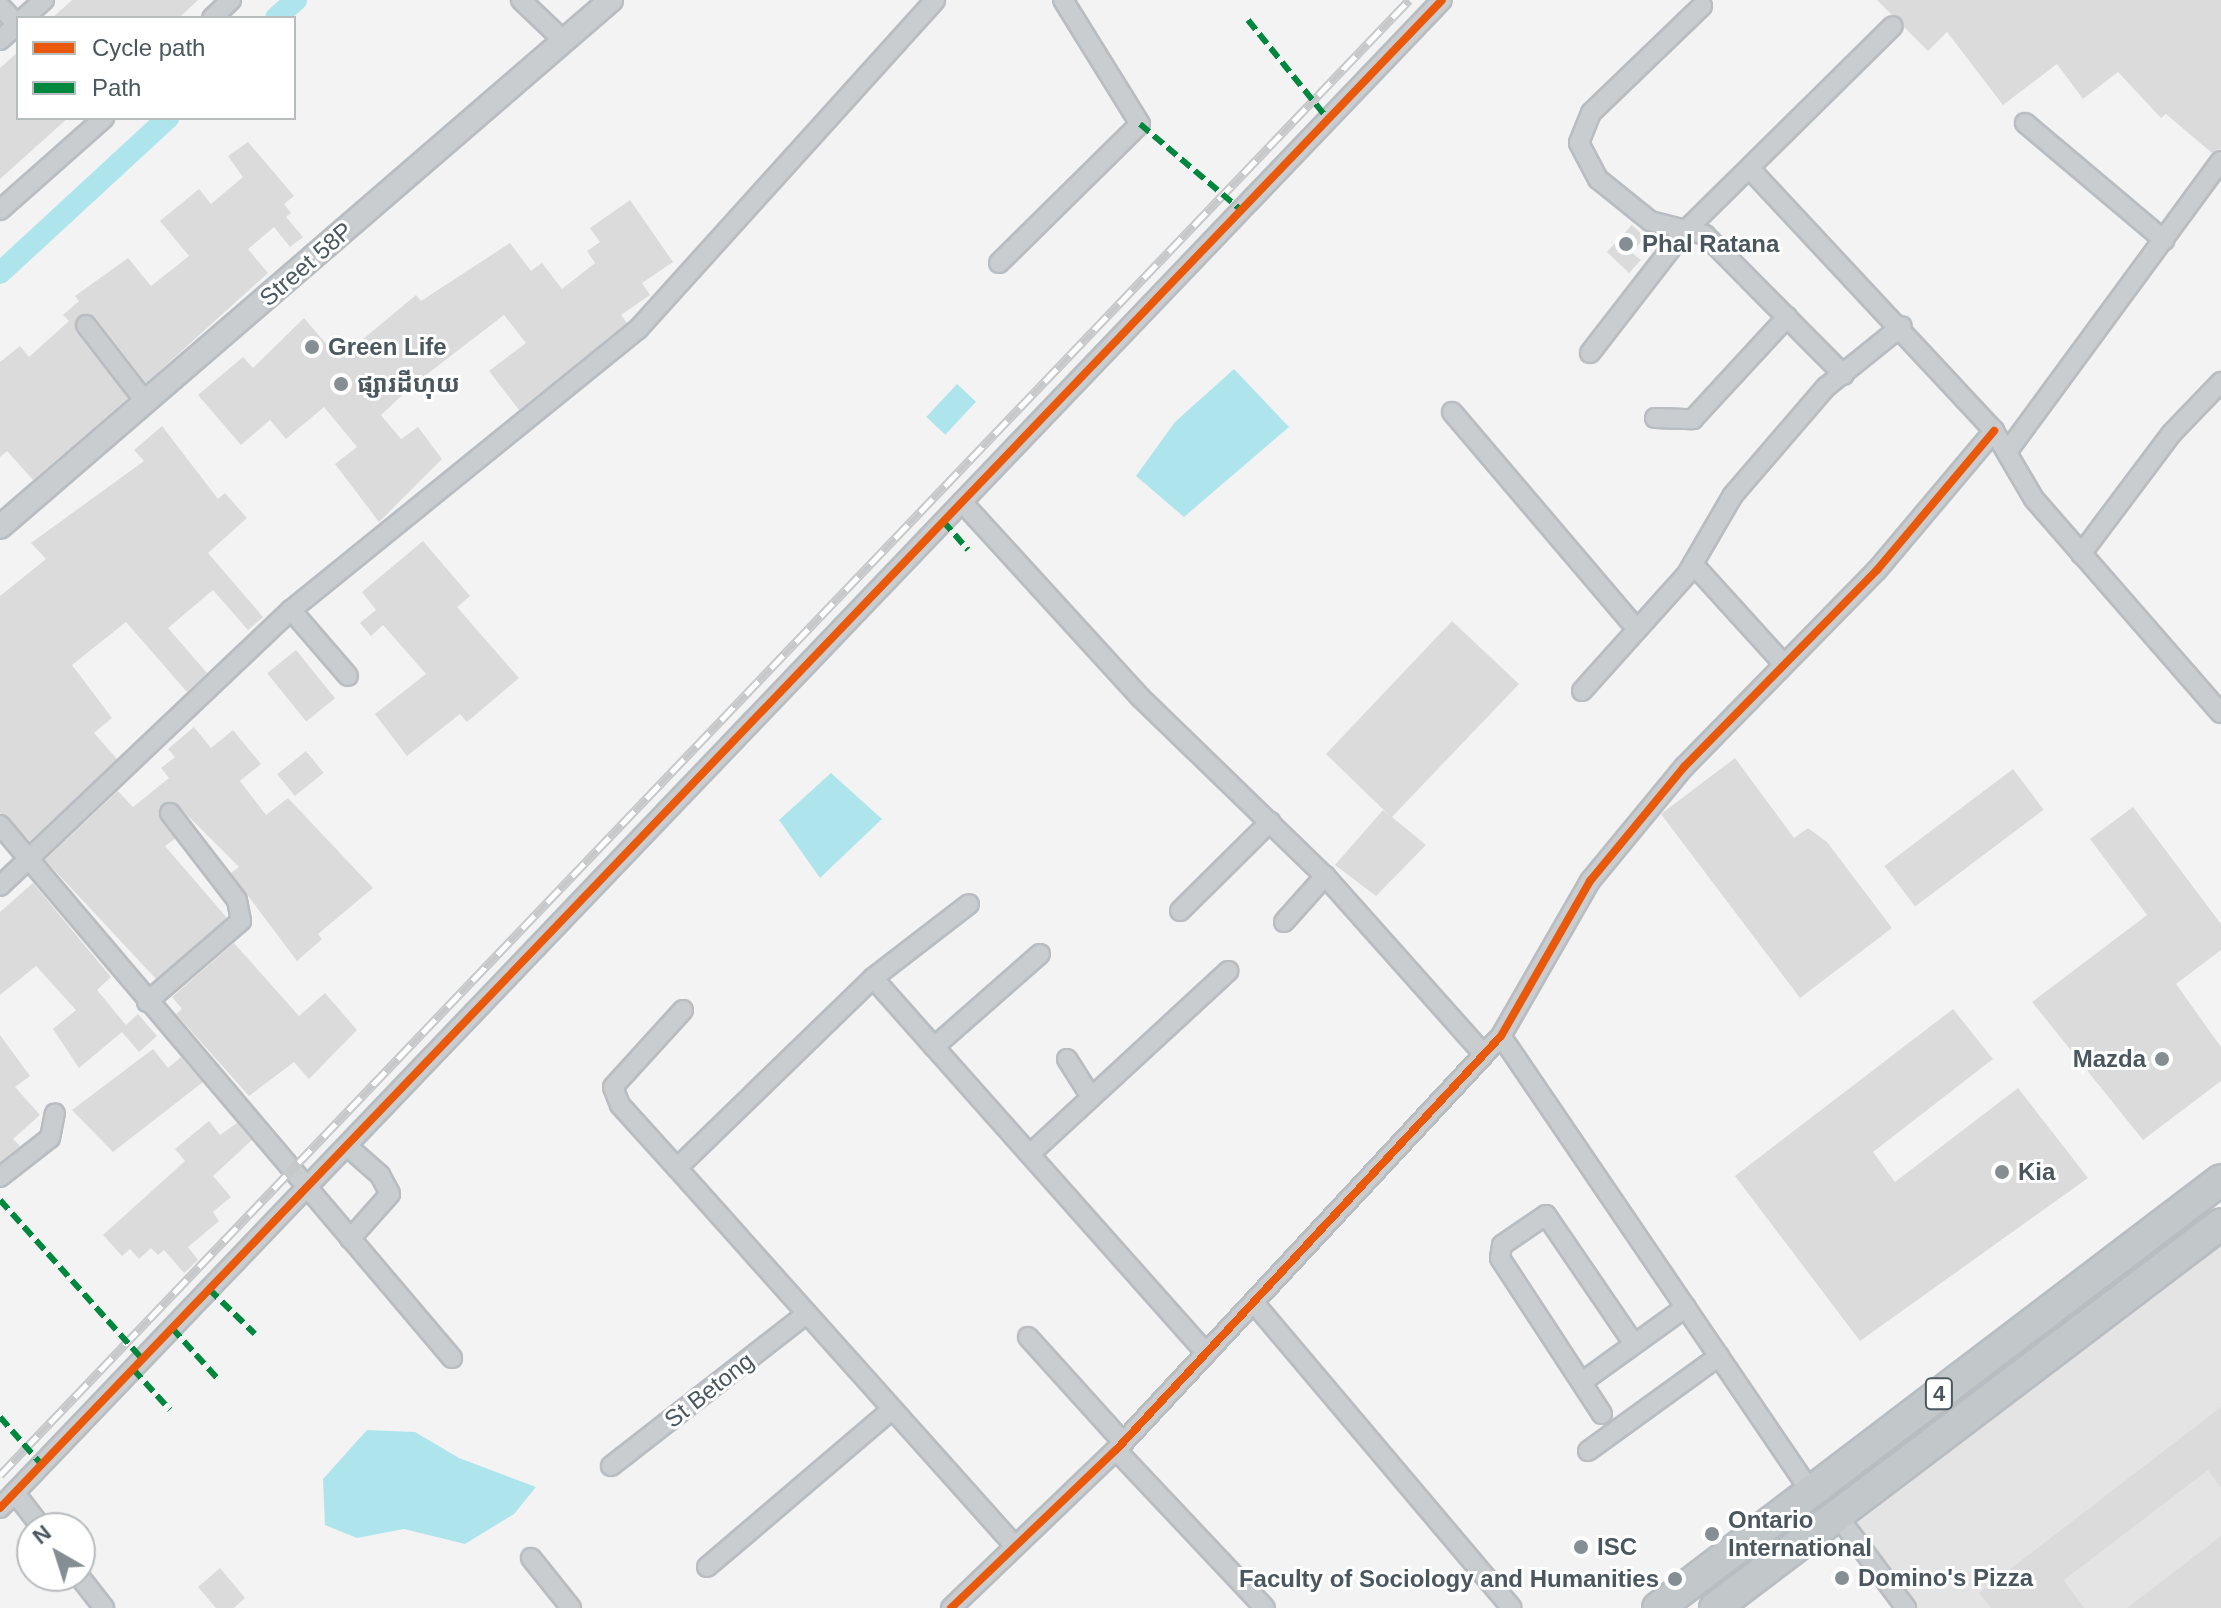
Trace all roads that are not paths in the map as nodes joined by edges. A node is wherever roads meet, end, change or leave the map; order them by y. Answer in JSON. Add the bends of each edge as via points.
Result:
{"nodes":[{"id":1,"x":44,"y":0,"type":"edge"},
{"id":2,"x":231,"y":0,"type":"edge"},
{"id":3,"x":521,"y":0,"type":"edge"},
{"id":4,"x":611,"y":0,"type":"edge"},
{"id":5,"x":935,"y":0,"type":"edge"},
{"id":6,"x":1063,"y":0,"type":"edge"},
{"id":7,"x":1442,"y":0,"type":"edge"},
{"id":8,"x":0,"y":6,"type":"edge"},
{"id":9,"x":1702,"y":6,"type":"dead end"},
{"id":10,"x":26,"y":16,"type":"edge"},
{"id":11,"x":214,"y":16,"type":"edge"},
{"id":12,"x":16,"y":22,"type":"edge"},
{"id":13,"x":16,"y":26,"type":"edge"},
{"id":14,"x":1893,"y":26,"type":"dead end"},
{"id":15,"x":0,"y":40,"type":"edge"},
{"id":16,"x":564,"y":41,"type":"junction"},
{"id":17,"x":101,"y":120,"type":"edge"},
{"id":18,"x":2025,"y":123,"type":"dead end"},
{"id":19,"x":2221,"y":161,"type":"edge"},
{"id":20,"x":1750,"y":169,"type":"junction"},
{"id":21,"x":0,"y":210,"type":"edge"},
{"id":22,"x":1684,"y":232,"type":"junction"},
{"id":23,"x":2164,"y":240,"type":"junction"},
{"id":24,"x":999,"y":263,"type":"dead end"},
{"id":25,"x":1787,"y":317,"type":"junction"},
{"id":26,"x":86,"y":325,"type":"dead end"},
{"id":27,"x":1902,"y":326,"type":"junction"},
{"id":28,"x":1590,"y":353,"type":"dead end"},
{"id":29,"x":1844,"y":375,"type":"junction"},
{"id":30,"x":2221,"y":382,"type":"edge"},
{"id":31,"x":144,"y":400,"type":"junction"},
{"id":32,"x":1452,"y":412,"type":"dead end"},
{"id":33,"x":1655,"y":418,"type":"dead end"},
{"id":34,"x":1994,"y":431,"type":"junction"},
{"id":35,"x":2007,"y":452,"type":"junction"},
{"id":36,"x":962,"y":502,"type":"junction"},
{"id":37,"x":0,"y":527,"type":"edge"},
{"id":38,"x":2081,"y":554,"type":"junction"},
{"id":39,"x":1693,"y":564,"type":"junction"},
{"id":40,"x":291,"y":610,"type":"junction"},
{"id":41,"x":1637,"y":629,"type":"junction"},
{"id":42,"x":1782,"y":662,"type":"junction"},
{"id":43,"x":348,"y":676,"type":"dead end"},
{"id":44,"x":1582,"y":691,"type":"dead end"},
{"id":45,"x":2221,"y":713,"type":"edge"},
{"id":46,"x":170,"y":813,"type":"dead end"},
{"id":47,"x":1270,"y":822,"type":"junction"},
{"id":48,"x":0,"y":825,"type":"edge"},
{"id":49,"x":28,"y":863,"type":"junction"},
{"id":50,"x":1325,"y":876,"type":"junction"},
{"id":51,"x":0,"y":886,"type":"edge"},
{"id":52,"x":969,"y":904,"type":"dead end"},
{"id":53,"x":1180,"y":911,"type":"dead end"},
{"id":54,"x":1284,"y":922,"type":"dead end"},
{"id":55,"x":1040,"y":954,"type":"dead end"},
{"id":56,"x":1228,"y":971,"type":"dead end"},
{"id":57,"x":873,"y":978,"type":"junction"},
{"id":58,"x":147,"y":1002,"type":"junction"},
{"id":59,"x":683,"y":1010,"type":"dead end"},
{"id":60,"x":1501,"y":1036,"type":"junction"},
{"id":61,"x":934,"y":1047,"type":"junction"},
{"id":62,"x":1482,"y":1052,"type":"junction"},
{"id":63,"x":1067,"y":1059,"type":"dead end"},
{"id":64,"x":1091,"y":1097,"type":"junction"},
{"id":65,"x":55,"y":1113,"type":"dead end"},
{"id":66,"x":347,"y":1146,"type":"junction"},
{"id":67,"x":1030,"y":1154,"type":"junction"},
{"id":68,"x":677,"y":1168,"type":"junction"},
{"id":69,"x":0,"y":1177,"type":"edge"},
{"id":70,"x":2221,"y":1180,"type":"edge"},
{"id":71,"x":306,"y":1188,"type":"junction"},
{"id":72,"x":2221,"y":1224,"type":"edge"},
{"id":73,"x":350,"y":1239,"type":"junction"},
{"id":74,"x":1254,"y":1303,"type":"junction"},
{"id":75,"x":1686,"y":1307,"type":"junction"},
{"id":76,"x":806,"y":1314,"type":"junction"},
{"id":77,"x":1028,"y":1337,"type":"dead end"},
{"id":78,"x":1634,"y":1344,"type":"junction"},
{"id":79,"x":1206,"y":1353,"type":"junction"},
{"id":80,"x":1719,"y":1356,"type":"junction"},
{"id":81,"x":452,"y":1358,"type":"dead end"},
{"id":82,"x":1582,"y":1382,"type":"junction"},
{"id":83,"x":890,"y":1411,"type":"junction"},
{"id":84,"x":1602,"y":1414,"type":"dead end"},
{"id":85,"x":1120,"y":1446,"type":"junction"},
{"id":86,"x":1588,"y":1451,"type":"dead end"},
{"id":87,"x":611,"y":1466,"type":"dead end"},
{"id":88,"x":1811,"y":1492,"type":"junction"},
{"id":89,"x":15,"y":1493,"type":"junction"},
{"id":90,"x":0,"y":1508,"type":"edge"},
{"id":91,"x":30,"y":1512,"type":"edge"},
{"id":92,"x":1837,"y":1515,"type":"junction"},
{"id":93,"x":1015,"y":1546,"type":"junction"},
{"id":94,"x":531,"y":1558,"type":"dead end"},
{"id":95,"x":707,"y":1567,"type":"dead end"},
{"id":96,"x":92,"y":1592,"type":"edge"},
{"id":97,"x":104,"y":1608,"type":"edge"},
{"id":98,"x":571,"y":1608,"type":"edge"},
{"id":99,"x":951,"y":1608,"type":"edge"},
{"id":100,"x":1265,"y":1608,"type":"edge"},
{"id":101,"x":1512,"y":1608,"type":"edge"},
{"id":102,"x":1658,"y":1608,"type":"edge"},
{"id":103,"x":1715,"y":1608,"type":"edge"},
{"id":104,"x":1906,"y":1608,"type":"edge"}],
"edges":[{"from":1,"to":10,"type":"street"},
{"from":2,"to":11,"type":"street"},
{"from":3,"to":16,"type":"street"},
{"from":4,"to":16,"type":"street","name":"Street 58P"},
{"from":5,"to":40,"type":"street","via":[[638,329]]},
{"from":6,"to":24,"type":"street","via":[[1140,124]]},
{"from":7,"to":36,"type":"street"},
{"from":8,"to":12,"type":"street"},
{"from":9,"to":22,"type":"street","via":[[1591,113],[1579,143],[1598,179],[1650,221]]},
{"from":13,"to":15,"type":"street"},
{"from":14,"to":20,"type":"street"},
{"from":16,"to":31,"type":"street","name":"Street 58P"},
{"from":17,"to":21,"type":"street"},
{"from":18,"to":23,"type":"street"},
{"from":19,"to":23,"type":"street"},
{"from":20,"to":22,"type":"street"},
{"from":20,"to":27,"type":"street"},
{"from":22,"to":25,"type":"street","via":[[1714,242]]},
{"from":22,"to":28,"type":"street"},
{"from":23,"to":35,"type":"street"},
{"from":25,"to":29,"type":"street"},
{"from":25,"to":33,"type":"street","via":[[1693,419]]},
{"from":26,"to":31,"type":"street"},
{"from":27,"to":29,"type":"street"},
{"from":27,"to":34,"type":"street"},
{"from":29,"to":39,"type":"street","via":[[1826,387],[1733,495]]},
{"from":30,"to":38,"type":"street","via":[[2172,433]]},
{"from":31,"to":37,"type":"street","name":"Street 58P"},
{"from":32,"to":41,"type":"street"},
{"from":34,"to":35,"type":"street"},
{"from":34,"to":42,"type":"street","via":[[1877,570]]},
{"from":35,"to":38,"type":"street","via":[[2034,499]]},
{"from":36,"to":47,"type":"street","via":[[1140,697]]},
{"from":36,"to":66,"type":"street"},
{"from":38,"to":45,"type":"street"},
{"from":39,"to":41,"type":"street"},
{"from":39,"to":42,"type":"street"},
{"from":40,"to":43,"type":"street"},
{"from":40,"to":49,"type":"street"},
{"from":41,"to":44,"type":"street"},
{"from":42,"to":60,"type":"street","via":[[1590,881]]},
{"from":46,"to":58,"type":"street","via":[[237,900],[241,921]]},
{"from":47,"to":50,"type":"street"},
{"from":47,"to":53,"type":"street"},
{"from":48,"to":49,"type":"street"},
{"from":49,"to":51,"type":"street"},
{"from":49,"to":58,"type":"street"},
{"from":50,"to":54,"type":"street"},
{"from":50,"to":62,"type":"street"},
{"from":52,"to":57,"type":"street"},
{"from":55,"to":61,"type":"street"},
{"from":56,"to":64,"type":"street"},
{"from":57,"to":61,"type":"street"},
{"from":57,"to":68,"type":"street"},
{"from":58,"to":71,"type":"street"},
{"from":59,"to":68,"type":"street","via":[[613,1087],[620,1105]]},
{"from":60,"to":62,"type":"street"},
{"from":60,"to":75,"type":"street"},
{"from":61,"to":67,"type":"street"},
{"from":62,"to":74,"type":"street"},
{"from":63,"to":64,"type":"street"},
{"from":64,"to":67,"type":"street"},
{"from":65,"to":69,"type":"street","via":[[50,1138]]},
{"from":66,"to":71,"type":"street"},
{"from":66,"to":73,"type":"street","via":[[380,1175],[390,1194]]},
{"from":67,"to":79,"type":"street"},
{"from":68,"to":76,"type":"street"},
{"from":70,"to":88,"type":"highway","number":"4"},
{"from":71,"to":73,"type":"street"},
{"from":71,"to":89,"type":"street"},
{"from":72,"to":92,"type":"highway","number":"4"},
{"from":73,"to":81,"type":"street"},
{"from":74,"to":79,"type":"street"},
{"from":74,"to":101,"type":"street"},
{"from":75,"to":78,"type":"street"},
{"from":75,"to":80,"type":"street"},
{"from":76,"to":83,"type":"street"},
{"from":76,"to":87,"type":"street","name":"St Betong"},
{"from":77,"to":85,"type":"street"},
{"from":78,"to":82,"type":"street"},
{"from":78,"to":82,"type":"street","via":[[1553,1220],[1539,1217],[1498,1252]]},
{"from":79,"to":85,"type":"street"},
{"from":80,"to":86,"type":"street"},
{"from":80,"to":88,"type":"street"},
{"from":82,"to":84,"type":"street"},
{"from":83,"to":93,"type":"street"},
{"from":83,"to":95,"type":"street"},
{"from":85,"to":93,"type":"street"},
{"from":85,"to":100,"type":"street"},
{"from":88,"to":102,"type":"highway","number":"4"},
{"from":89,"to":90,"type":"street"},
{"from":89,"to":91,"type":"street"},
{"from":92,"to":103,"type":"highway","number":"4"},
{"from":92,"to":104,"type":"street"},
{"from":93,"to":99,"type":"street"},
{"from":94,"to":98,"type":"street"},
{"from":96,"to":97,"type":"street"}]}
